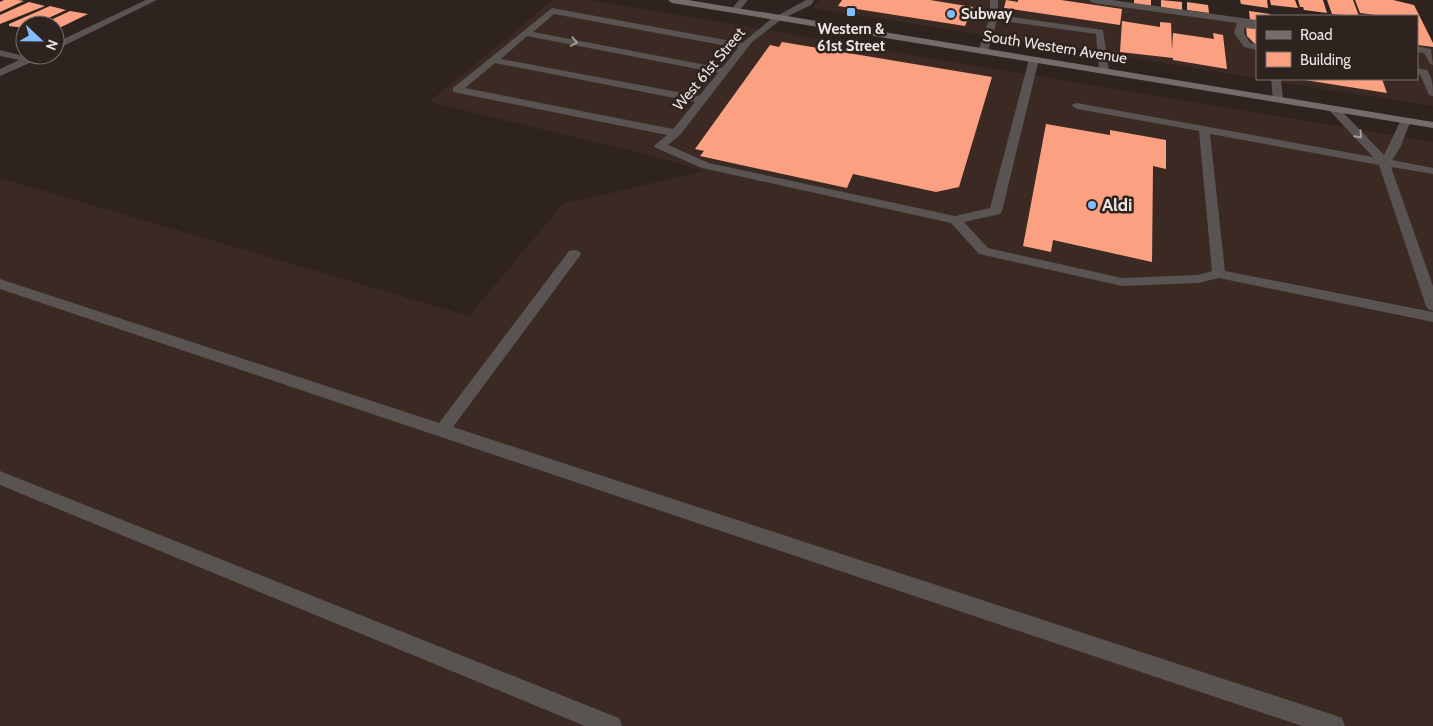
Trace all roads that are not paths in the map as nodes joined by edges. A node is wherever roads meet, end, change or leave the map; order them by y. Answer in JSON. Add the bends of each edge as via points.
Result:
{"nodes":[{"id":1,"x":153,"y":0,"type":"edge"},
{"id":2,"x":672,"y":0,"type":"edge"},
{"id":3,"x":744,"y":0,"type":"edge"},
{"id":4,"x":810,"y":0,"type":"edge"},
{"id":5,"x":994,"y":0,"type":"edge"},
{"id":6,"x":1093,"y":0,"type":"edge"},
{"id":7,"x":735,"y":10,"type":"junction"},
{"id":8,"x":779,"y":17,"type":"junction"},
{"id":9,"x":994,"y":17,"type":"junction"},
{"id":10,"x":1256,"y":25,"type":"edge"},
{"id":11,"x":1256,"y":25,"type":"edge"},
{"id":12,"x":526,"y":33,"type":"junction"},
{"id":13,"x":65,"y":42,"type":"edge"},
{"id":14,"x":744,"y":46,"type":"junction"},
{"id":15,"x":1256,"y":47,"type":"edge"},
{"id":16,"x":1418,"y":48,"type":"edge"},
{"id":17,"x":1418,"y":48,"type":"edge"},
{"id":18,"x":1433,"y":48,"type":"edge"},
{"id":19,"x":983,"y":51,"type":"junction"},
{"id":20,"x":0,"y":53,"type":"edge"},
{"id":21,"x":15,"y":55,"type":"edge"},
{"id":22,"x":1034,"y":59,"type":"junction"},
{"id":23,"x":493,"y":60,"type":"junction"},
{"id":24,"x":1433,"y":62,"type":"edge"},
{"id":25,"x":17,"y":65,"type":"edge"},
{"id":26,"x":724,"y":71,"type":"junction"},
{"id":27,"x":1104,"y":71,"type":"junction"},
{"id":28,"x":1425,"y":72,"type":"edge"},
{"id":29,"x":0,"y":73,"type":"edge"},
{"id":30,"x":1276,"y":80,"type":"edge"},
{"id":31,"x":1433,"y":93,"type":"edge"},
{"id":32,"x":1278,"y":99,"type":"junction"},
{"id":33,"x":702,"y":100,"type":"junction"},
{"id":34,"x":1077,"y":106,"type":"dead end"},
{"id":35,"x":1333,"y":108,"type":"junction"},
{"id":36,"x":1406,"y":120,"type":"junction"},
{"id":37,"x":1433,"y":125,"type":"edge"},
{"id":38,"x":1204,"y":129,"type":"junction"},
{"id":39,"x":676,"y":133,"type":"junction"},
{"id":40,"x":1384,"y":162,"type":"junction"},
{"id":41,"x":1433,"y":171,"type":"edge"},
{"id":42,"x":955,"y":220,"type":"junction"},
{"id":43,"x":574,"y":254,"type":"dead end"},
{"id":44,"x":1219,"y":274,"type":"junction"},
{"id":45,"x":0,"y":284,"type":"edge"},
{"id":46,"x":1433,"y":306,"type":"edge"},
{"id":47,"x":1433,"y":317,"type":"edge"},
{"id":48,"x":442,"y":430,"type":"junction"},
{"id":49,"x":0,"y":478,"type":"edge"},
{"id":50,"x":611,"y":726,"type":"edge"},
{"id":51,"x":1334,"y":726,"type":"edge"}],
"edges":[{"from":1,"to":13,"type":"street"},
{"from":2,"to":7,"type":"main road","name":"South Western Avenue"},
{"from":3,"to":7,"type":"street"},
{"from":4,"to":8,"type":"street","name":"West 61st Street"},
{"from":5,"to":9,"type":"street"},
{"from":6,"to":10,"type":"street"},
{"from":7,"to":8,"type":"main road","name":"South Western Avenue"},
{"from":8,"to":14,"type":"street","name":"West 61st Street"},
{"from":8,"to":19,"type":"main road","name":"South Western Avenue"},
{"from":9,"to":19,"type":"street"},
{"from":9,"to":27,"type":"street","via":[[1100,32]]},
{"from":11,"to":15,"type":"street","via":[[1240,25],[1239,33],[1248,46]]},
{"from":12,"to":14,"type":"street","via":[[552,11]]},
{"from":12,"to":23,"type":"street"},
{"from":12,"to":26,"type":"street","one_way":true},
{"from":14,"to":26,"type":"street","name":"West 61st Street"},
{"from":16,"to":18,"type":"street"},
{"from":17,"to":24,"type":"street","via":[[1428,51]]},
{"from":19,"to":22,"type":"main road","name":"South Western Avenue"},
{"from":20,"to":21,"type":"street"},
{"from":22,"to":27,"type":"main road","name":"South Western Avenue"},
{"from":22,"to":42,"type":"street","via":[[996,211]]},
{"from":23,"to":33,"type":"street"},
{"from":23,"to":39,"type":"street","via":[[457,90]]},
{"from":25,"to":29,"type":"street"},
{"from":26,"to":33,"type":"street","name":"West 61st Street"},
{"from":27,"to":32,"type":"main road","name":"South Western Avenue"},
{"from":28,"to":31,"type":"street"},
{"from":30,"to":32,"type":"street"},
{"from":32,"to":35,"type":"main road","name":"South Western Avenue"},
{"from":33,"to":39,"type":"street","name":"West 61st Street"},
{"from":34,"to":38,"type":"street"},
{"from":35,"to":36,"type":"main road","name":"South Western Avenue"},
{"from":35,"to":40,"type":"street","one_way":true},
{"from":36,"to":37,"type":"main road","name":"South Western Avenue"},
{"from":36,"to":40,"type":"street","via":[[1393,155]]},
{"from":38,"to":40,"type":"street"},
{"from":38,"to":44,"type":"street"},
{"from":39,"to":42,"type":"street","name":"West 61st Street","via":[[660,146],[706,166]]},
{"from":40,"to":41,"type":"street"},
{"from":40,"to":46,"type":"street"},
{"from":42,"to":44,"type":"street","via":[[984,251],[1122,282],[1198,279]]},
{"from":43,"to":48,"type":"street"},
{"from":44,"to":47,"type":"street"},
{"from":45,"to":48,"type":"street"},
{"from":48,"to":51,"type":"street"},
{"from":49,"to":50,"type":"street"}]}
